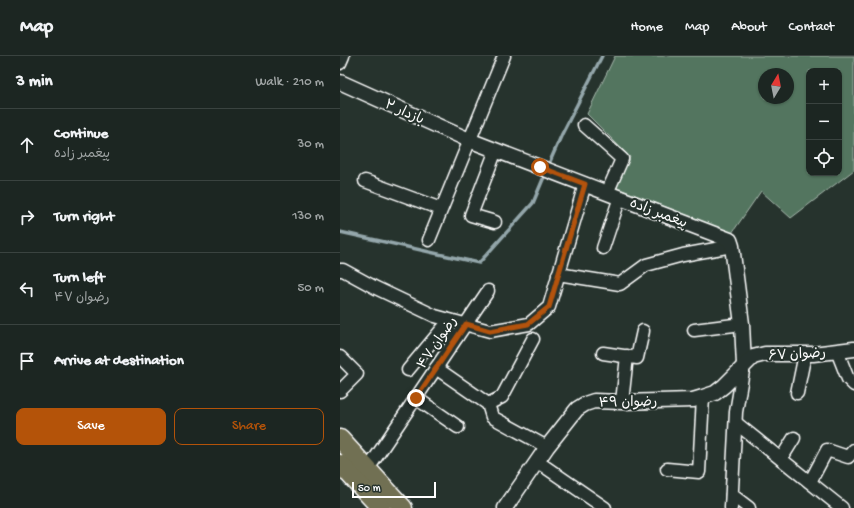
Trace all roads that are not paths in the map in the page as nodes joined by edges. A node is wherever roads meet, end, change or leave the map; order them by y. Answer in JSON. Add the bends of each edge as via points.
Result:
{"nodes":[{"id":1,"x":343,"y":56,"type":"edge"},
{"id":2,"x":504,"y":56,"type":"edge"},
{"id":3,"x":340,"y":63,"type":"edge"},
{"id":4,"x":340,"y":82,"type":"edge"},
{"id":5,"x":584,"y":125,"type":"dead end"},
{"id":6,"x":469,"y":140,"type":"junction"},
{"id":7,"x":496,"y":150,"type":"junction"},
{"id":8,"x":364,"y":181,"type":"dead end"},
{"id":9,"x":585,"y":184,"type":"junction"},
{"id":10,"x":614,"y":195,"type":"junction"},
{"id":11,"x":441,"y":208,"type":"junction"},
{"id":12,"x":495,"y":222,"type":"dead end"},
{"id":13,"x":428,"y":240,"type":"dead end"},
{"id":14,"x":732,"y":246,"type":"junction"},
{"id":15,"x":602,"y":248,"type":"dead end"},
{"id":16,"x":340,"y":270,"type":"edge"},
{"id":17,"x":558,"y":274,"type":"junction"},
{"id":18,"x":488,"y":290,"type":"dead end"},
{"id":19,"x":466,"y":324,"type":"junction"},
{"id":20,"x":742,"y":324,"type":"junction"},
{"id":21,"x":694,"y":330,"type":"dead end"},
{"id":22,"x":643,"y":331,"type":"dead end"},
{"id":23,"x":457,"y":337,"type":"junction"},
{"id":24,"x":533,"y":339,"type":"dead end"},
{"id":25,"x":854,"y":349,"type":"edge"},
{"id":26,"x":837,"y":351,"type":"junction"},
{"id":27,"x":603,"y":353,"type":"dead end"},
{"id":28,"x":805,"y":354,"type":"junction"},
{"id":29,"x":627,"y":356,"type":"junction"},
{"id":30,"x":340,"y":357,"type":"edge"},
{"id":31,"x":744,"y":365,"type":"junction"},
{"id":32,"x":436,"y":368,"type":"junction"},
{"id":33,"x":408,"y":370,"type":"dead end"},
{"id":34,"x":854,"y":385,"type":"edge"},
{"id":35,"x":340,"y":390,"type":"edge"},
{"id":36,"x":797,"y":393,"type":"dead end"},
{"id":37,"x":703,"y":397,"type":"junction"},
{"id":38,"x":416,"y":398,"type":"junction"},
{"id":39,"x":622,"y":402,"type":"junction"},
{"id":40,"x":488,"y":404,"type":"junction"},
{"id":41,"x":736,"y":422,"type":"junction"},
{"id":42,"x":458,"y":427,"type":"dead end"},
{"id":43,"x":794,"y":438,"type":"dead end"},
{"id":44,"x":340,"y":439,"type":"edge"},
{"id":45,"x":548,"y":447,"type":"junction"},
{"id":46,"x":854,"y":450,"type":"edge"},
{"id":47,"x":781,"y":459,"type":"junction"},
{"id":48,"x":538,"y":462,"type":"junction"},
{"id":49,"x":340,"y":464,"type":"edge"},
{"id":50,"x":667,"y":468,"type":"dead end"},
{"id":51,"x":368,"y":470,"type":"junction"},
{"id":52,"x":810,"y":482,"type":"junction"},
{"id":53,"x":732,"y":495,"type":"junction"},
{"id":54,"x":382,"y":508,"type":"edge"},
{"id":55,"x":403,"y":508,"type":"edge"},
{"id":56,"x":505,"y":508,"type":"edge"},
{"id":57,"x":605,"y":508,"type":"edge"},
{"id":58,"x":731,"y":508,"type":"edge"},
{"id":59,"x":749,"y":508,"type":"edge"},
{"id":60,"x":842,"y":508,"type":"edge"}],
"edges":[{"from":1,"to":3,"type":"street"},
{"from":2,"to":6,"type":"street"},
{"from":4,"to":6,"type":"street","name":"بازدار ۲"},
{"from":5,"to":10,"type":"street","via":[[622,159]]},
{"from":6,"to":7,"type":"street","name":"پیغمبر زاده"},
{"from":6,"to":11,"type":"street"},
{"from":7,"to":9,"type":"street","name":"پیغمبر زاده"},
{"from":7,"to":12,"type":"street","via":[[471,215]]},
{"from":8,"to":11,"type":"street"},
{"from":9,"to":10,"type":"street","name":"پیغمبر زاده"},
{"from":9,"to":17,"type":"street"},
{"from":10,"to":14,"type":"street","name":"پیغمبر زاده","via":[[726,238]]},
{"from":10,"to":15,"type":"street"},
{"from":11,"to":13,"type":"street"},
{"from":14,"to":17,"type":"street","via":[[646,265],[620,284]]},
{"from":14,"to":20,"type":"street"},
{"from":16,"to":19,"type":"street","via":[[435,316]]},
{"from":17,"to":19,"type":"street","via":[[549,307],[528,324],[490,331]]},
{"from":18,"to":19,"type":"street","name":"رضوان ۴۷"},
{"from":19,"to":23,"type":"street","name":"رضوان ۴۷"},
{"from":20,"to":21,"type":"street"},
{"from":20,"to":31,"type":"street"},
{"from":22,"to":29,"type":"street","via":[[637,358]]},
{"from":23,"to":32,"type":"street","name":"رضوان ۴۷"},
{"from":23,"to":33,"type":"street","via":[[443,328]]},
{"from":24,"to":40,"type":"street","via":[[502,397]]},
{"from":25,"to":26,"type":"street","name":"رضوان ۶۷"},
{"from":26,"to":28,"type":"street","name":"رضوان ۶۷"},
{"from":26,"to":34,"type":"street","via":[[848,379]]},
{"from":27,"to":29,"type":"street"},
{"from":28,"to":31,"type":"street","name":"رضوان ۶۷","via":[[765,354],[753,358]]},
{"from":28,"to":36,"type":"street"},
{"from":29,"to":39,"type":"street"},
{"from":30,"to":35,"type":"street","via":[[358,374]]},
{"from":31,"to":37,"type":"street","name":"رضوان ۴۹","via":[[724,386],[715,393]]},
{"from":31,"to":41,"type":"street"},
{"from":32,"to":38,"type":"street","name":"رضوان ۴۷"},
{"from":32,"to":40,"type":"street"},
{"from":37,"to":39,"type":"street","name":"رضوان ۴۹","via":[[693,400]]},
{"from":37,"to":50,"type":"street","via":[[699,472]]},
{"from":38,"to":42,"type":"street"},
{"from":38,"to":51,"type":"street","name":"رضوان ۴۷"},
{"from":39,"to":45,"type":"street","name":"رضوان ۴۹","via":[[594,401],[585,404],[577,409]]},
{"from":40,"to":45,"type":"street","via":[[492,417]]},
{"from":41,"to":47,"type":"street"},
{"from":41,"to":53,"type":"street"},
{"from":43,"to":47,"type":"street"},
{"from":44,"to":51,"type":"main road"},
{"from":45,"to":48,"type":"street","name":"رضوان ۴۹"},
{"from":46,"to":52,"type":"street","via":[[848,457],[827,450]]},
{"from":47,"to":52,"type":"street"},
{"from":48,"to":56,"type":"street","name":"رضوان ۴۹"},
{"from":48,"to":57,"type":"street"},
{"from":49,"to":54,"type":"main road"},
{"from":51,"to":55,"type":"main road"},
{"from":52,"to":60,"type":"street"},
{"from":53,"to":58,"type":"street"},
{"from":53,"to":59,"type":"street"}]}
